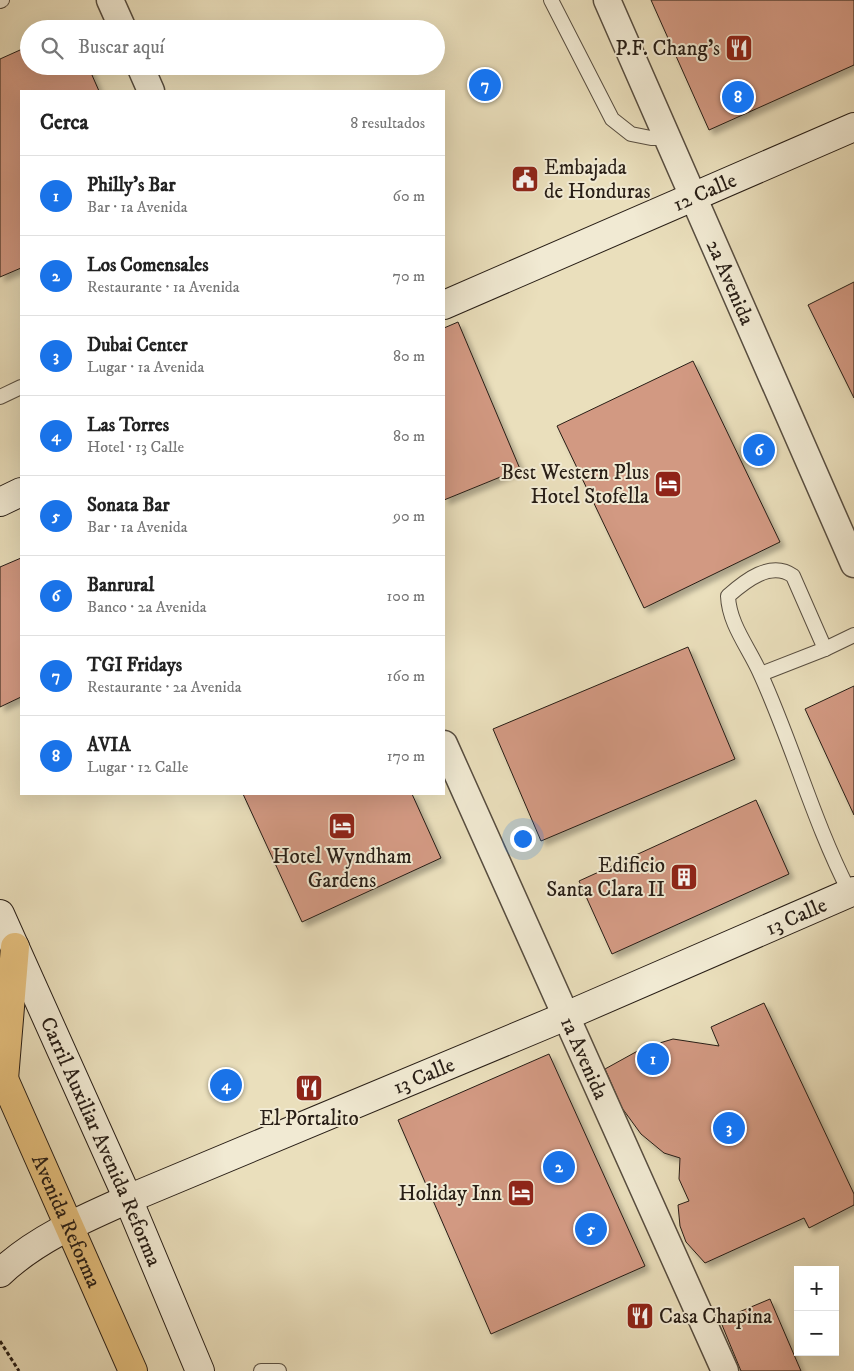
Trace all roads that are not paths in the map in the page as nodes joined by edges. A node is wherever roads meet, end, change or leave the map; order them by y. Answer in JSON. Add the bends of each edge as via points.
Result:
{"nodes":[{"id":1,"x":110,"y":0,"type":"edge"},
{"id":2,"x":551,"y":0,"type":"edge"},
{"id":3,"x":607,"y":0,"type":"edge"},
{"id":4,"x":119,"y":20,"type":"edge"},
{"id":5,"x":144,"y":75,"type":"edge"},
{"id":6,"x":151,"y":90,"type":"edge"},
{"id":7,"x":854,"y":127,"type":"edge"},
{"id":8,"x":668,"y":138,"type":"junction"},
{"id":9,"x":694,"y":196,"type":"junction"},
{"id":10,"x":445,"y":305,"type":"edge"},
{"id":11,"x":20,"y":387,"type":"edge"},
{"id":12,"x":0,"y":397,"type":"edge"},
{"id":13,"x":20,"y":492,"type":"edge"},
{"id":14,"x":0,"y":502,"type":"edge"},
{"id":15,"x":854,"y":564,"type":"edge"},
{"id":16,"x":854,"y":635,"type":"edge"},
{"id":17,"x":825,"y":649,"type":"junction"},
{"id":18,"x":760,"y":674,"type":"junction"},
{"id":19,"x":445,"y":746,"type":"edge"},
{"id":20,"x":852,"y":892,"type":"edge"},
{"id":21,"x":0,"y":914,"type":"edge"},
{"id":22,"x":15,"y":947,"type":"junction"},
{"id":23,"x":566,"y":1016,"type":"junction"},
{"id":24,"x":2,"y":1074,"type":"edge"},
{"id":25,"x":128,"y":1199,"type":"junction"},
{"id":26,"x":68,"y":1225,"type":"junction"},
{"id":27,"x":0,"y":1273,"type":"edge"},
{"id":28,"x":133,"y":1371,"type":"edge"},
{"id":29,"x":200,"y":1371,"type":"edge"},
{"id":30,"x":261,"y":1371,"type":"edge"},
{"id":31,"x":279,"y":1371,"type":"edge"},
{"id":32,"x":725,"y":1371,"type":"edge"}],
"edges":[{"from":1,"to":4,"type":"street"},
{"from":2,"to":8,"type":"lane","via":[[612,119],[631,134]]},
{"from":3,"to":8,"type":"street","name":"2a Avenida"},
{"from":5,"to":6,"type":"street"},
{"from":7,"to":9,"type":"street","name":"12 Calle"},
{"from":8,"to":9,"type":"street","name":"2a Avenida"},
{"from":9,"to":10,"type":"street","name":"12 Calle"},
{"from":9,"to":15,"type":"street","name":"2a Avenida"},
{"from":11,"to":12,"type":"lane"},
{"from":13,"to":14,"type":"street"},
{"from":16,"to":17,"type":"lane"},
{"from":17,"to":18,"type":"lane"},
{"from":17,"to":18,"type":"lane","via":[[793,576],[785,570],[771,570],[745,581],[728,596],[728,611]]},
{"from":18,"to":20,"type":"lane","via":[[828,849]]},
{"from":19,"to":23,"type":"street","name":"1a Avenida"},
{"from":20,"to":23,"type":"street","name":"13 Calle"},
{"from":21,"to":22,"type":"street","name":"Carril Auxiliar Avenida Reforma"},
{"from":22,"to":24,"type":"main road"},
{"from":22,"to":25,"type":"street","name":"Carril Auxiliar Avenida Reforma"},
{"from":23,"to":25,"type":"street","name":"13 Calle"},
{"from":23,"to":32,"type":"street","name":"1a Avenida"},
{"from":24,"to":26,"type":"main road","name":"Avenida Reforma"},
{"from":25,"to":26,"type":"street","name":"13 Calle"},
{"from":25,"to":29,"type":"street","name":"Carril Auxiliar Avenida Reforma"},
{"from":26,"to":27,"type":"street","name":"13 Calle"},
{"from":26,"to":28,"type":"main road","name":"Avenida Reforma"},
{"from":30,"to":31,"type":"lane"}]}
